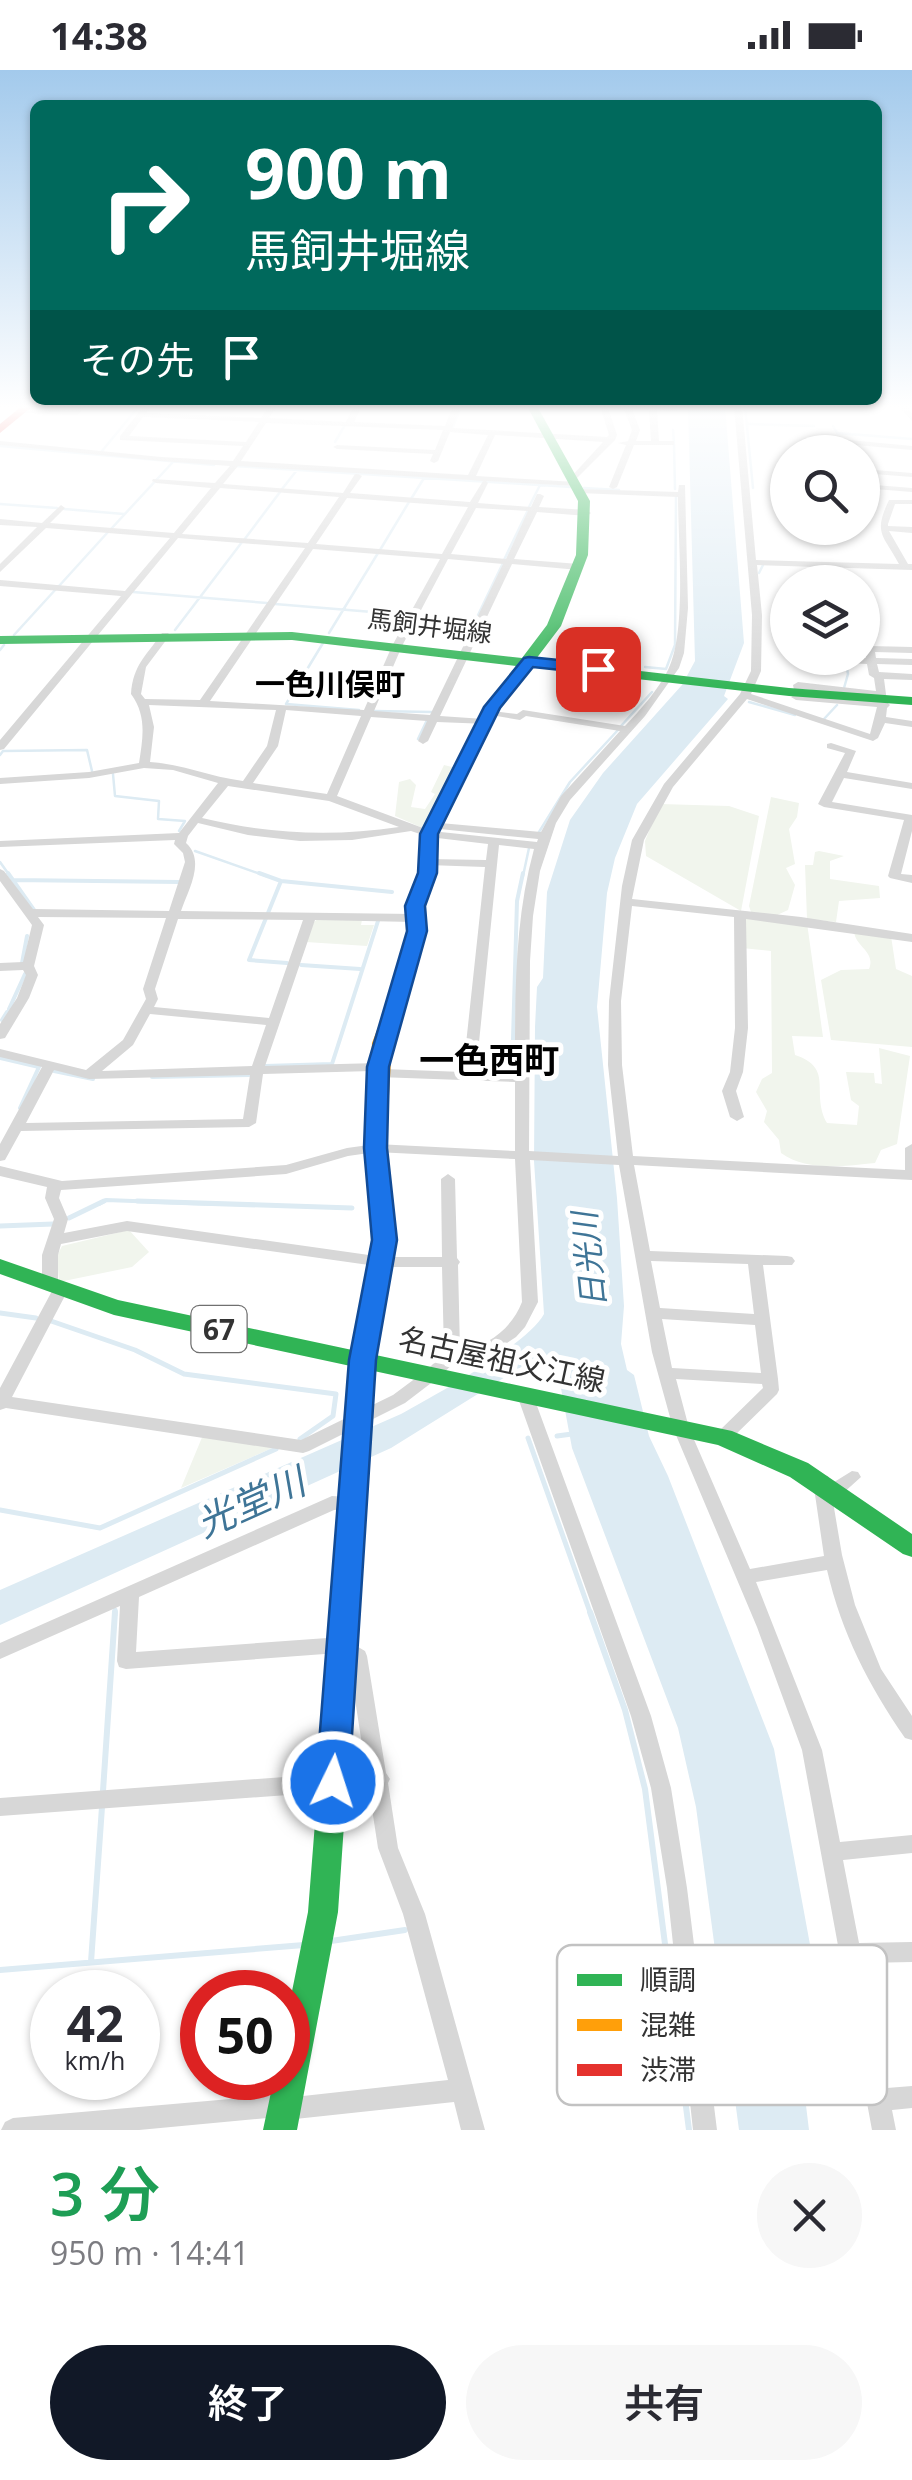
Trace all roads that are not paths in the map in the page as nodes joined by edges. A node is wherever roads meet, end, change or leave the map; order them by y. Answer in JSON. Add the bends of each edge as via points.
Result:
{"nodes":[{"id":1,"x":203,"y":502,"type":"edge"},
{"id":2,"x":340,"y":502,"type":"edge"},
{"id":3,"x":446,"y":502,"type":"edge"},
{"id":4,"x":537,"y":502,"type":"edge"},
{"id":5,"x":583,"y":502,"type":"edge"},
{"id":6,"x":682,"y":502,"type":"edge"},
{"id":7,"x":746,"y":502,"type":"edge"},
{"id":8,"x":892,"y":502,"type":"edge"},
{"id":9,"x":472,"y":504,"type":"junction"},
{"id":10,"x":61,"y":508,"type":"dead end"},
{"id":11,"x":534,"y":509,"type":"junction"},
{"id":12,"x":586,"y":513,"type":"junction"},
{"id":13,"x":0,"y":522,"type":"edge"},
{"id":14,"x":44,"y":526,"type":"junction"},
{"id":15,"x":885,"y":528,"type":"junction"},
{"id":16,"x":912,"y":530,"type":"edge"},
{"id":17,"x":175,"y":536,"type":"junction"},
{"id":18,"x":310,"y":546,"type":"junction"},
{"id":19,"x":444,"y":557,"type":"junction"},
{"id":20,"x":509,"y":562,"type":"junction"},
{"id":21,"x":751,"y":562,"type":"junction"},
{"id":22,"x":579,"y":567,"type":"junction"},
{"id":23,"x":909,"y":567,"type":"edge"},
{"id":24,"x":0,"y":570,"type":"edge"},
{"id":25,"x":0,"y":583,"type":"edge"},
{"id":26,"x":127,"y":594,"type":"junction"},
{"id":27,"x":249,"y":634,"type":"junction"},
{"id":28,"x":164,"y":635,"type":"junction"},
{"id":29,"x":90,"y":638,"type":"junction"},
{"id":30,"x":0,"y":640,"type":"edge"},
{"id":31,"x":397,"y":646,"type":"junction"},
{"id":32,"x":880,"y":649,"type":"edge"},
{"id":33,"x":912,"y":650,"type":"edge"},
{"id":34,"x":465,"y":654,"type":"junction"},
{"id":35,"x":880,"y":661,"type":"edge"},
{"id":36,"x":529,"y":662,"type":"junction"},
{"id":37,"x":912,"y":662,"type":"edge"},
{"id":38,"x":874,"y":675,"type":"edge"},
{"id":39,"x":879,"y":676,"type":"junction"},
{"id":40,"x":912,"y":676,"type":"edge"},
{"id":41,"x":668,"y":677,"type":"junction"},
{"id":42,"x":746,"y":690,"type":"junction"},
{"id":43,"x":912,"y":701,"type":"edge"},
{"id":44,"x":145,"y":702,"type":"junction"},
{"id":45,"x":834,"y":702,"type":"junction"},
{"id":46,"x":203,"y":704,"type":"junction"},
{"id":47,"x":882,"y":704,"type":"junction"},
{"id":48,"x":282,"y":707,"type":"junction"},
{"id":49,"x":368,"y":713,"type":"junction"},
{"id":50,"x":487,"y":717,"type":"junction"},
{"id":51,"x":435,"y":718,"type":"junction"},
{"id":52,"x":817,"y":719,"type":"junction"},
{"id":53,"x":912,"y":724,"type":"edge"},
{"id":54,"x":627,"y":729,"type":"junction"},
{"id":55,"x":423,"y":741,"type":"dead end"},
{"id":56,"x":831,"y":746,"type":"dead end"},
{"id":57,"x":0,"y":747,"type":"edge"},
{"id":58,"x":144,"y":765,"type":"junction"},
{"id":59,"x":840,"y":774,"type":"junction"},
{"id":60,"x":0,"y":781,"type":"edge"},
{"id":61,"x":225,"y":782,"type":"junction"},
{"id":62,"x":247,"y":784,"type":"junction"},
{"id":63,"x":912,"y":786,"type":"edge"},
{"id":64,"x":331,"y":798,"type":"junction"},
{"id":65,"x":911,"y":818,"type":"edge"},
{"id":66,"x":194,"y":819,"type":"junction"},
{"id":67,"x":408,"y":828,"type":"junction"},
{"id":68,"x":432,"y":830,"type":"junction"},
{"id":69,"x":182,"y":836,"type":"junction"},
{"id":70,"x":494,"y":841,"type":"junction"},
{"id":71,"x":543,"y":841,"type":"junction"},
{"id":72,"x":0,"y":844,"type":"edge"},
{"id":73,"x":907,"y":845,"type":"edge"},
{"id":74,"x":428,"y":862,"type":"junction"},
{"id":75,"x":491,"y":864,"type":"junction"},
{"id":76,"x":0,"y":873,"type":"edge"},
{"id":77,"x":912,"y":879,"type":"edge"},
{"id":78,"x":626,"y":902,"type":"junction"},
{"id":79,"x":29,"y":913,"type":"junction"},
{"id":80,"x":174,"y":914,"type":"junction"},
{"id":81,"x":740,"y":915,"type":"junction"},
{"id":82,"x":310,"y":916,"type":"junction"},
{"id":83,"x":414,"y":918,"type":"junction"},
{"id":84,"x":912,"y":938,"type":"edge"},
{"id":85,"x":28,"y":966,"type":"junction"},
{"id":86,"x":0,"y":967,"type":"edge"},
{"id":87,"x":147,"y":1010,"type":"junction"},
{"id":88,"x":274,"y":1022,"type":"junction"},
{"id":89,"x":0,"y":1035,"type":"edge"},
{"id":90,"x":0,"y":1053,"type":"edge"},
{"id":91,"x":51,"y":1064,"type":"junction"},
{"id":92,"x":378,"y":1070,"type":"junction"},
{"id":93,"x":256,"y":1071,"type":"junction"},
{"id":94,"x":89,"y":1074,"type":"junction"},
{"id":95,"x":470,"y":1075,"type":"junction"},
{"id":96,"x":522,"y":1078,"type":"junction"},
{"id":97,"x":738,"y":1117,"type":"dead end"},
{"id":98,"x":17,"y":1128,"type":"junction"},
{"id":99,"x":376,"y":1148,"type":"junction"},
{"id":100,"x":912,"y":1148,"type":"edge"},
{"id":101,"x":523,"y":1156,"type":"junction"},
{"id":102,"x":0,"y":1158,"type":"edge"},
{"id":103,"x":622,"y":1161,"type":"junction"},
{"id":104,"x":0,"y":1171,"type":"edge"},
{"id":105,"x":912,"y":1173,"type":"edge"},
{"id":106,"x":448,"y":1179,"type":"dead end"},
{"id":107,"x":55,"y":1184,"type":"junction"},
{"id":108,"x":56,"y":1240,"type":"junction"},
{"id":109,"x":642,"y":1256,"type":"junction"},
{"id":110,"x":755,"y":1259,"type":"junction"},
{"id":111,"x":787,"y":1260,"type":"dead end"},
{"id":112,"x":382,"y":1262,"type":"junction"},
{"id":113,"x":452,"y":1262,"type":"junction"},
{"id":114,"x":0,"y":1266,"type":"edge"},
{"id":115,"x":55,"y":1288,"type":"junction"},
{"id":116,"x":653,"y":1313,"type":"junction"},
{"id":117,"x":762,"y":1320,"type":"junction"},
{"id":118,"x":452,"y":1355,"type":"junction"},
{"id":119,"x":363,"y":1360,"type":"junction"},
{"id":120,"x":666,"y":1373,"type":"junction"},
{"id":121,"x":438,"y":1376,"type":"junction"},
{"id":122,"x":770,"y":1380,"type":"junction"},
{"id":123,"x":515,"y":1393,"type":"junction"},
{"id":124,"x":1,"y":1402,"type":"edge"},
{"id":125,"x":360,"y":1422,"type":"junction"},
{"id":126,"x":681,"y":1428,"type":"junction"},
{"id":127,"x":723,"y":1437,"type":"junction"},
{"id":128,"x":836,"y":1482,"type":"junction"},
{"id":129,"x":355,"y":1502,"type":"junction"},
{"id":130,"x":912,"y":1546,"type":"edge"},
{"id":131,"x":836,"y":1562,"type":"junction"},
{"id":132,"x":746,"y":1577,"type":"junction"},
{"id":133,"x":130,"y":1593,"type":"junction"},
{"id":134,"x":341,"y":1645,"type":"junction"},
{"id":135,"x":0,"y":1651,"type":"edge"},
{"id":136,"x":912,"y":1732,"type":"edge"},
{"id":137,"x":380,"y":1779,"type":"junction"},
{"id":138,"x":333,"y":1782,"type":"junction"},
{"id":139,"x":0,"y":1807,"type":"edge"},
{"id":140,"x":912,"y":1844,"type":"edge"},
{"id":141,"x":832,"y":1852,"type":"junction"},
{"id":142,"x":684,"y":1945,"type":"edge"},
{"id":143,"x":849,"y":1945,"type":"edge"},
{"id":144,"x":887,"y":1952,"type":"edge"},
{"id":145,"x":912,"y":1952,"type":"edge"},
{"id":146,"x":462,"y":2090,"type":"junction"},
{"id":147,"x":912,"y":2097,"type":"edge"},
{"id":148,"x":887,"y":2099,"type":"edge"},
{"id":149,"x":702,"y":2105,"type":"edge"},
{"id":150,"x":879,"y":2105,"type":"edge"},
{"id":151,"x":284,"y":2114,"type":"edge"},
{"id":152,"x":12,"y":2130,"type":"edge"},
{"id":153,"x":473,"y":2130,"type":"edge"},
{"id":154,"x":705,"y":2130,"type":"edge"},
{"id":155,"x":884,"y":2130,"type":"edge"}],
"edges":[{"from":1,"to":17,"type":"street"},
{"from":2,"to":18,"type":"street"},
{"from":3,"to":9,"type":"street"},
{"from":4,"to":11,"type":"street"},
{"from":5,"to":12,"type":"main road"},
{"from":6,"to":41,"type":"street","via":[[681,648]]},
{"from":7,"to":21,"type":"street"},
{"from":8,"to":15,"type":"street"},
{"from":9,"to":11,"type":"street"},
{"from":9,"to":19,"type":"street"},
{"from":10,"to":14,"type":"street"},
{"from":11,"to":12,"type":"street"},
{"from":11,"to":20,"type":"street"},
{"from":12,"to":22,"type":"main road"},
{"from":13,"to":14,"type":"street"},
{"from":14,"to":17,"type":"street"},
{"from":14,"to":24,"type":"street"},
{"from":15,"to":16,"type":"street"},
{"from":15,"to":23,"type":"street"},
{"from":17,"to":18,"type":"street"},
{"from":17,"to":26,"type":"street"},
{"from":18,"to":19,"type":"street"},
{"from":18,"to":27,"type":"street"},
{"from":19,"to":20,"type":"street"},
{"from":19,"to":31,"type":"street"},
{"from":20,"to":22,"type":"street"},
{"from":20,"to":34,"type":"street"},
{"from":21,"to":23,"type":"street"},
{"from":21,"to":42,"type":"street","via":[[757,647]]},
{"from":22,"to":36,"type":"main road","via":[[554,626]]},
{"from":25,"to":26,"type":"street"},
{"from":26,"to":29,"type":"street"},
{"from":27,"to":28,"type":"main road","name":"馬飼井堀線"},
{"from":27,"to":31,"type":"main road","name":"馬飼井堀線"},
{"from":27,"to":46,"type":"street"},
{"from":28,"to":29,"type":"main road","name":"馬飼井堀線"},
{"from":28,"to":44,"type":"street","via":[[136,674],[136,694]]},
{"from":29,"to":30,"type":"main road","name":"馬飼井堀線"},
{"from":29,"to":57,"type":"street"},
{"from":31,"to":34,"type":"main road","name":"馬飼井堀線"},
{"from":31,"to":49,"type":"street"},
{"from":32,"to":33,"type":"street"},
{"from":34,"to":36,"type":"main road","name":"馬飼井堀線"},
{"from":34,"to":51,"type":"street"},
{"from":35,"to":37,"type":"street"},
{"from":36,"to":41,"type":"main road","name":"馬飼井堀線"},
{"from":36,"to":50,"type":"main road"},
{"from":38,"to":39,"type":"street"},
{"from":39,"to":40,"type":"street"},
{"from":39,"to":47,"type":"street"},
{"from":41,"to":42,"type":"main road","name":"馬飼井堀線"},
{"from":41,"to":54,"type":"street"},
{"from":42,"to":47,"type":"main road","name":"馬飼井堀線"},
{"from":42,"to":52,"type":"street"},
{"from":42,"to":78,"type":"street","via":[[649,816]]},
{"from":43,"to":47,"type":"main road","name":"馬飼井堀線"},
{"from":44,"to":46,"type":"street"},
{"from":44,"to":58,"type":"street"},
{"from":45,"to":47,"type":"street"},
{"from":45,"to":47,"type":"street","via":[[797,693],[798,685]]},
{"from":45,"to":52,"type":"street"},
{"from":46,"to":48,"type":"street"},
{"from":47,"to":52,"type":"street","via":[[873,738]]},
{"from":47,"to":53,"type":"street"},
{"from":48,"to":49,"type":"street"},
{"from":48,"to":62,"type":"street","via":[[266,759]]},
{"from":49,"to":51,"type":"street"},
{"from":49,"to":64,"type":"street"},
{"from":50,"to":51,"type":"street"},
{"from":50,"to":54,"type":"street","via":[[523,713]]},
{"from":50,"to":68,"type":"main road"},
{"from":51,"to":55,"type":"street"},
{"from":54,"to":71,"type":"street","via":[[579,780]]},
{"from":56,"to":59,"type":"street","via":[[851,751]]},
{"from":58,"to":60,"type":"street"},
{"from":58,"to":61,"type":"street"},
{"from":59,"to":63,"type":"street"},
{"from":59,"to":65,"type":"street","via":[[825,804]]},
{"from":61,"to":62,"type":"street"},
{"from":61,"to":66,"type":"street"},
{"from":62,"to":64,"type":"street"},
{"from":64,"to":67,"type":"street"},
{"from":65,"to":73,"type":"street"},
{"from":66,"to":67,"type":"street","via":[[250,835],[318,840]]},
{"from":66,"to":69,"type":"street"},
{"from":67,"to":68,"type":"street"},
{"from":68,"to":70,"type":"street"},
{"from":68,"to":71,"type":"street"},
{"from":68,"to":74,"type":"main road"},
{"from":69,"to":72,"type":"street"},
{"from":69,"to":80,"type":"street","via":[[191,862]]},
{"from":70,"to":71,"type":"street"},
{"from":70,"to":75,"type":"street"},
{"from":71,"to":96,"type":"street","via":[[524,924]]},
{"from":73,"to":77,"type":"street","via":[[894,876]]},
{"from":74,"to":75,"type":"street"},
{"from":74,"to":83,"type":"main road"},
{"from":75,"to":95,"type":"street"},
{"from":76,"to":79,"type":"street"},
{"from":78,"to":81,"type":"street"},
{"from":78,"to":103,"type":"street","via":[[613,1033]]},
{"from":79,"to":80,"type":"street"},
{"from":79,"to":85,"type":"street","via":[[38,925]]},
{"from":80,"to":82,"type":"street"},
{"from":80,"to":87,"type":"street"},
{"from":81,"to":84,"type":"street"},
{"from":81,"to":97,"type":"street","via":[[744,983],[737,1076],[729,1091]]},
{"from":82,"to":83,"type":"street"},
{"from":82,"to":88,"type":"street"},
{"from":83,"to":92,"type":"main road","via":[[417,931]]},
{"from":85,"to":86,"type":"street"},
{"from":85,"to":89,"type":"street","via":[[24,998]]},
{"from":87,"to":88,"type":"street"},
{"from":87,"to":94,"type":"street","via":[[128,1042]]},
{"from":88,"to":93,"type":"street"},
{"from":90,"to":91,"type":"street"},
{"from":91,"to":94,"type":"street"},
{"from":91,"to":98,"type":"street"},
{"from":92,"to":93,"type":"street"},
{"from":92,"to":95,"type":"street"},
{"from":92,"to":99,"type":"main road"},
{"from":93,"to":94,"type":"street"},
{"from":93,"to":98,"type":"street","via":[[249,1122]]},
{"from":95,"to":96,"type":"street"},
{"from":96,"to":101,"type":"street"},
{"from":98,"to":102,"type":"street"},
{"from":99,"to":101,"type":"street"},
{"from":99,"to":107,"type":"street","via":[[286,1170]]},
{"from":99,"to":112,"type":"main road"},
{"from":100,"to":105,"type":"street"},
{"from":101,"to":103,"type":"street"},
{"from":101,"to":118,"type":"street","via":[[527,1314],[487,1348],[467,1358]]},
{"from":103,"to":105,"type":"street"},
{"from":103,"to":109,"type":"street"},
{"from":104,"to":107,"type":"street"},
{"from":106,"to":113,"type":"street"},
{"from":107,"to":108,"type":"street","via":[[52,1198],[61,1219]]},
{"from":108,"to":112,"type":"street","via":[[127,1226]]},
{"from":108,"to":115,"type":"street","via":[[50,1255]]},
{"from":109,"to":110,"type":"street"},
{"from":109,"to":116,"type":"street"},
{"from":110,"to":111,"type":"street"},
{"from":110,"to":117,"type":"street"},
{"from":112,"to":113,"type":"street"},
{"from":112,"to":119,"type":"main road"},
{"from":113,"to":118,"type":"street"},
{"from":114,"to":115,"type":"main road","name":"名古屋祖父江線","number":"67"},
{"from":115,"to":119,"type":"main road","name":"名古屋祖父江線","number":"67"},
{"from":115,"to":124,"type":"street"},
{"from":116,"to":117,"type":"street"},
{"from":116,"to":120,"type":"street"},
{"from":117,"to":122,"type":"street"},
{"from":118,"to":121,"type":"street"},
{"from":119,"to":121,"type":"main road","name":"名古屋祖父江線","number":"67"},
{"from":119,"to":125,"type":"main road"},
{"from":120,"to":122,"type":"street"},
{"from":120,"to":126,"type":"street"},
{"from":121,"to":123,"type":"main road","name":"名古屋祖父江線","number":"67"},
{"from":121,"to":125,"type":"street"},
{"from":122,"to":127,"type":"street","via":[[771,1390]]},
{"from":123,"to":126,"type":"main road","name":"名古屋祖父江線","number":"67"},
{"from":123,"to":142,"type":"street","via":[[641,1716],[661,1788]]},
{"from":124,"to":125,"type":"street","via":[[304,1446],[346,1422]]},
{"from":125,"to":129,"type":"main road"},
{"from":126,"to":127,"type":"main road","name":"名古屋祖父江線","number":"67"},
{"from":126,"to":132,"type":"street"},
{"from":127,"to":128,"type":"main road","name":"名古屋祖父江線","number":"67"},
{"from":128,"to":130,"type":"main road","name":"名古屋祖父江線","number":"67"},
{"from":128,"to":131,"type":"street","via":[[826,1522]]},
{"from":129,"to":133,"type":"street","via":[[332,1502]]},
{"from":129,"to":134,"type":"main road"},
{"from":131,"to":132,"type":"street"},
{"from":131,"to":136,"type":"street","via":[[873,1672]]},
{"from":132,"to":141,"type":"street","via":[[812,1750]]},
{"from":133,"to":134,"type":"street","via":[[126,1661]]},
{"from":133,"to":135,"type":"street"},
{"from":134,"to":137,"type":"street","via":[[358,1656]]},
{"from":134,"to":138,"type":"main road"},
{"from":137,"to":138,"type":"street"},
{"from":137,"to":146,"type":"street","via":[[388,1848],[414,1914]]},
{"from":138,"to":139,"type":"street"},
{"from":138,"to":151,"type":"main road","via":[[323,1912]]},
{"from":140,"to":141,"type":"street"},
{"from":141,"to":143,"type":"street"},
{"from":144,"to":145,"type":"street"},
{"from":146,"to":151,"type":"street"},
{"from":146,"to":153,"type":"street"},
{"from":147,"to":148,"type":"street"},
{"from":149,"to":154,"type":"street"},
{"from":150,"to":155,"type":"street"},
{"from":151,"to":152,"type":"street"}]}
